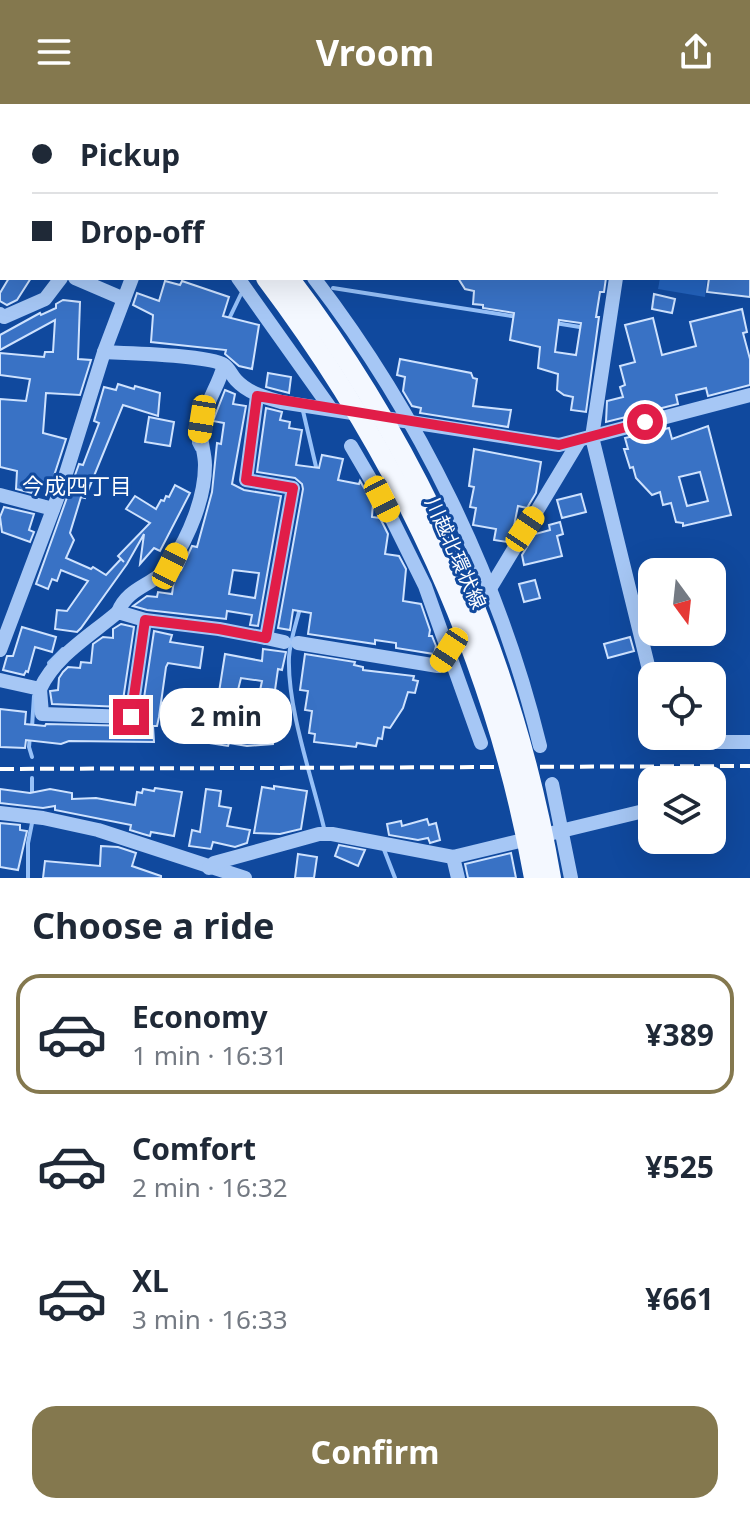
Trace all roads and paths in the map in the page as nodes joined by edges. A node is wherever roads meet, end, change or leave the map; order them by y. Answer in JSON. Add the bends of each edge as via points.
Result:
{"nodes":[{"id":1,"x":59,"y":280,"type":"edge"},
{"id":2,"x":80,"y":280,"type":"edge"},
{"id":3,"x":131,"y":280,"type":"edge"},
{"id":4,"x":239,"y":280,"type":"edge"},
{"id":5,"x":267,"y":280,"type":"edge"},
{"id":6,"x":290,"y":280,"type":"edge"},
{"id":7,"x":315,"y":280,"type":"edge"},
{"id":8,"x":616,"y":280,"type":"edge"},
{"id":9,"x":124,"y":299,"type":"junction"},
{"id":10,"x":0,"y":314,"type":"edge"},
{"id":11,"x":104,"y":352,"type":"junction"},
{"id":12,"x":224,"y":365,"type":"junction"},
{"id":13,"x":750,"y":395,"type":"edge"},
{"id":14,"x":257,"y":396,"type":"junction"},
{"id":15,"x":331,"y":409,"type":"junction"},
{"id":16,"x":408,"y":421,"type":"junction"},
{"id":17,"x":585,"y":439,"type":"junction"},
{"id":18,"x":351,"y":446,"type":"dead end"},
{"id":19,"x":0,"y":495,"type":"edge"},
{"id":20,"x":53,"y":509,"type":"junction"},
{"id":21,"x":491,"y":587,"type":"junction"},
{"id":22,"x":118,"y":612,"type":"junction"},
{"id":23,"x":145,"y":620,"type":"junction"},
{"id":24,"x":266,"y":638,"type":"junction"},
{"id":25,"x":0,"y":650,"type":"edge"},
{"id":26,"x":449,"y":650,"type":"junction"},
{"id":27,"x":646,"y":662,"type":"edge"},
{"id":28,"x":0,"y":680,"type":"edge"},
{"id":29,"x":40,"y":689,"type":"junction"},
{"id":30,"x":726,"y":742,"type":"edge"},
{"id":31,"x":750,"y":742,"type":"edge"},
{"id":32,"x":481,"y":743,"type":"dead end"},
{"id":33,"x":540,"y":746,"type":"dead end"},
{"id":34,"x":552,"y":784,"type":"dead end"},
{"id":35,"x":638,"y":812,"type":"edge"},
{"id":36,"x":0,"y":813,"type":"edge"},
{"id":37,"x":563,"y":831,"type":"junction"},
{"id":38,"x":453,"y":857,"type":"junction"},
{"id":39,"x":209,"y":868,"type":"junction"},
{"id":40,"x":245,"y":878,"type":"edge"},
{"id":41,"x":458,"y":878,"type":"edge"},
{"id":42,"x":534,"y":878,"type":"edge"},
{"id":43,"x":551,"y":878,"type":"edge"},
{"id":44,"x":571,"y":878,"type":"edge"}],
"edges":[{"from":1,"to":10,"type":"street","via":[[45,299],[4,317]]},
{"from":2,"to":9,"type":"street"},
{"from":3,"to":9,"type":"street"},
{"from":4,"to":15,"type":"street"},
{"from":5,"to":42,"type":"main road","name":"川越北環状線","bridge":true,"via":[[360,417],[434,556],[493,710]]},
{"from":6,"to":43,"type":"main road","name":"川越北環状線","bridge":true,"via":[[373,405],[451,548],[514,720]]},
{"from":7,"to":16,"type":"street"},
{"from":8,"to":17,"type":"street"},
{"from":9,"to":11,"type":"street"},
{"from":11,"to":12,"type":"street"},
{"from":11,"to":20,"type":"street"},
{"from":12,"to":14,"type":"street"},
{"from":12,"to":22,"type":"street","via":[[202,419],[205,463],[198,506],[170,566],[124,598]]},
{"from":13,"to":17,"type":"street"},
{"from":14,"to":15,"type":"street"},
{"from":14,"to":24,"type":"street","via":[[246,480],[293,488]]},
{"from":15,"to":16,"type":"street"},
{"from":16,"to":17,"type":"street","via":[[559,445]]},
{"from":16,"to":21,"type":"street"},
{"from":17,"to":21,"type":"street"},
{"from":17,"to":27,"type":"street"},
{"from":18,"to":26,"type":"street","via":[[425,586]]},
{"from":19,"to":20,"type":"street"},
{"from":20,"to":25,"type":"street"},
{"from":21,"to":26,"type":"street"},
{"from":21,"to":33,"type":"street"},
{"from":22,"to":23,"type":"street"},
{"from":22,"to":29,"type":"street","via":[[64,655]]},
{"from":23,"to":24,"type":"street"},
{"from":23,"to":29,"type":"street","via":[[131,717],[42,714]]},
{"from":24,"to":26,"type":"street","via":[[438,666]]},
{"from":26,"to":32,"type":"street"},
{"from":28,"to":29,"type":"street"},
{"from":30,"to":31,"type":"street"},
{"from":34,"to":37,"type":"street"},
{"from":35,"to":37,"type":"street"},
{"from":36,"to":39,"type":"street","via":[[98,830]]},
{"from":37,"to":38,"type":"street"},
{"from":37,"to":44,"type":"street"},
{"from":38,"to":39,"type":"street","via":[[319,834]]},
{"from":38,"to":41,"type":"street"},
{"from":39,"to":40,"type":"street"}]}
